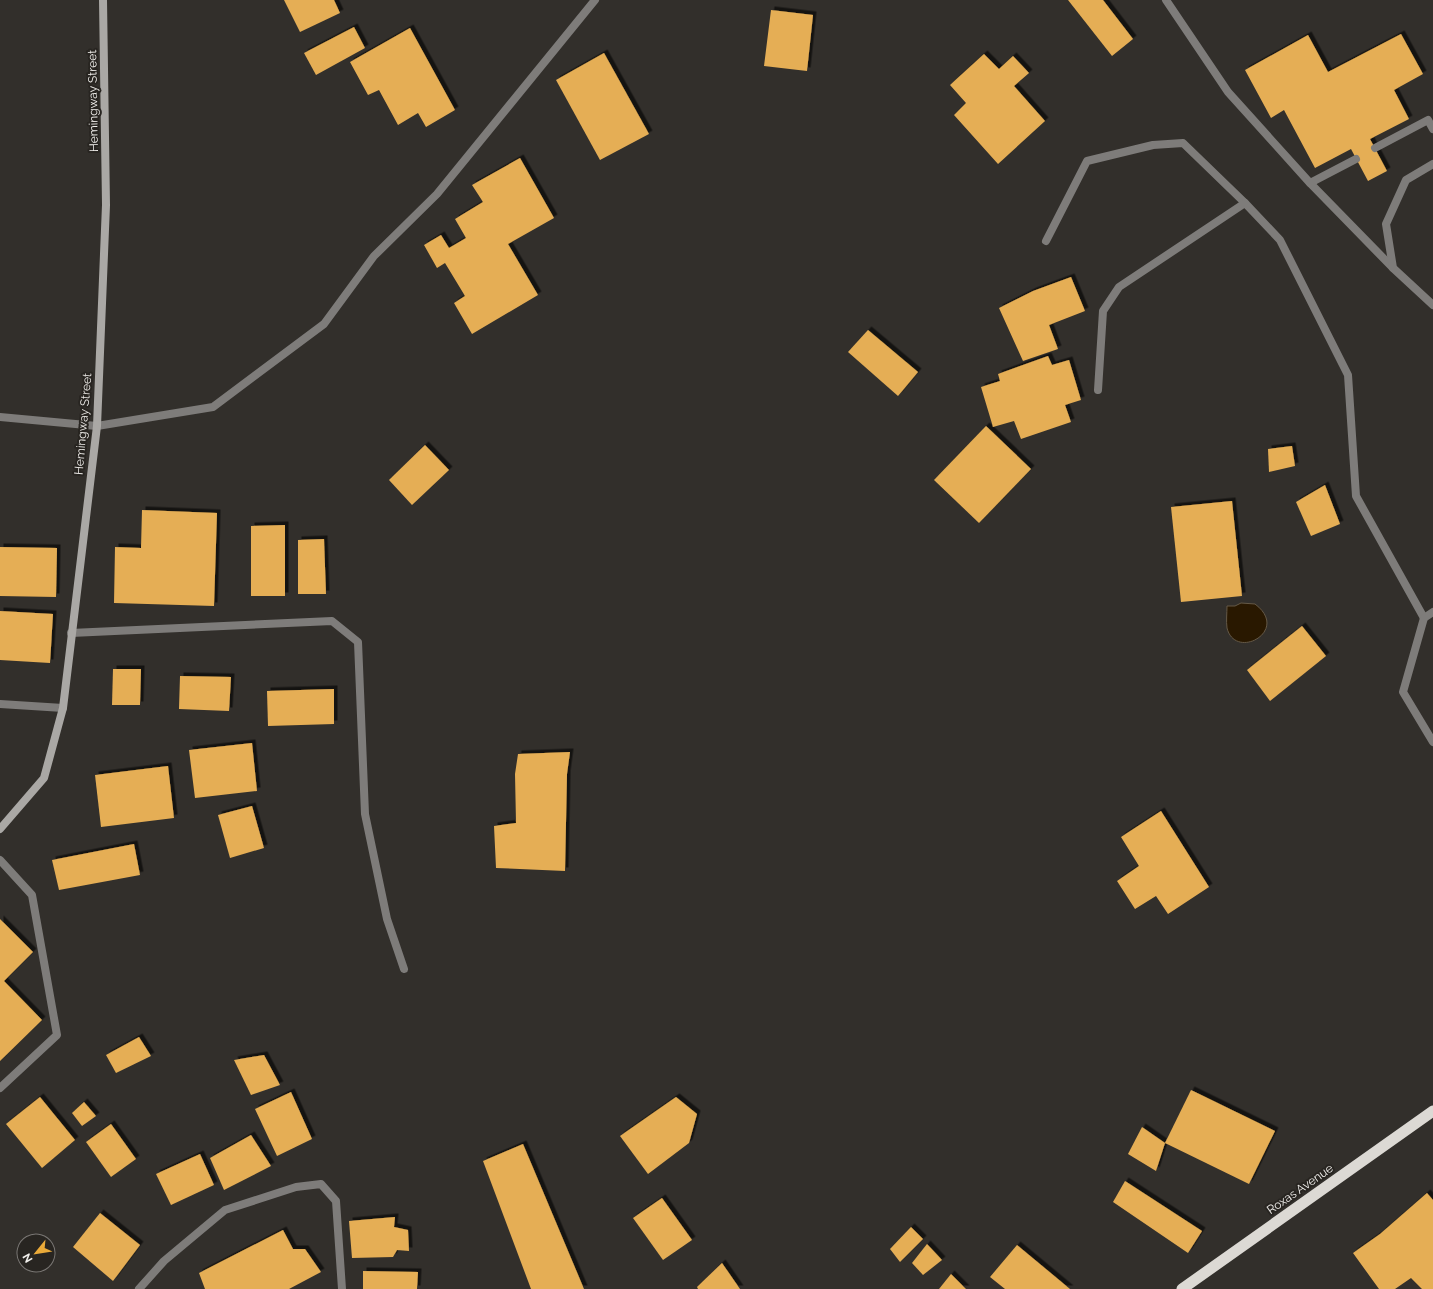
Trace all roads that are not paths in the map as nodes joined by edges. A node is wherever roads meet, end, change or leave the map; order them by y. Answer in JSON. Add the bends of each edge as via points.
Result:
{"nodes":[{"id":1,"x":103,"y":0,"type":"edge"},
{"id":2,"x":595,"y":0,"type":"edge"},
{"id":3,"x":1166,"y":0,"type":"edge"},
{"id":4,"x":1433,"y":129,"type":"edge"},
{"id":5,"x":1375,"y":148,"type":"dead end"},
{"id":6,"x":1356,"y":159,"type":"dead end"},
{"id":7,"x":1433,"y":164,"type":"edge"},
{"id":8,"x":1310,"y":183,"type":"junction"},
{"id":9,"x":1244,"y":203,"type":"junction"},
{"id":10,"x":1046,"y":241,"type":"dead end"},
{"id":11,"x":1393,"y":268,"type":"junction"},
{"id":12,"x":1433,"y":305,"type":"edge"},
{"id":13,"x":1098,"y":390,"type":"dead end"},
{"id":14,"x":0,"y":417,"type":"edge"},
{"id":15,"x":97,"y":426,"type":"junction"},
{"id":16,"x":1433,"y":612,"type":"edge"},
{"id":17,"x":1424,"y":618,"type":"junction"},
{"id":18,"x":71,"y":633,"type":"junction"},
{"id":19,"x":0,"y":704,"type":"edge"},
{"id":20,"x":63,"y":708,"type":"junction"},
{"id":21,"x":1433,"y":742,"type":"edge"},
{"id":22,"x":0,"y":829,"type":"edge"},
{"id":23,"x":0,"y":860,"type":"edge"},
{"id":24,"x":404,"y":969,"type":"dead end"},
{"id":25,"x":0,"y":1088,"type":"edge"},
{"id":26,"x":1433,"y":1111,"type":"edge"},
{"id":27,"x":139,"y":1289,"type":"edge"},
{"id":28,"x":342,"y":1289,"type":"edge"},
{"id":29,"x":1182,"y":1289,"type":"edge"}],
"edges":[{"from":1,"to":15,"type":"main road","name":"Hemingway Street","via":[[106,205]]},
{"from":2,"to":15,"type":"street","via":[[437,194],[374,256],[324,324],[213,407]]},
{"from":3,"to":8,"type":"street","via":[[1228,92]]},
{"from":4,"to":5,"type":"street","via":[[1428,120]]},
{"from":6,"to":8,"type":"street"},
{"from":7,"to":11,"type":"street","via":[[1406,180],[1386,224]]},
{"from":8,"to":11,"type":"street"},
{"from":9,"to":10,"type":"street","via":[[1183,143],[1153,145],[1087,160]]},
{"from":9,"to":13,"type":"street","via":[[1119,287],[1103,311]]},
{"from":9,"to":17,"type":"street","via":[[1280,240],[1348,375],[1356,496]]},
{"from":11,"to":12,"type":"street"},
{"from":14,"to":15,"type":"street"},
{"from":15,"to":18,"type":"main road","name":"Hemingway Street"},
{"from":16,"to":17,"type":"street"},
{"from":17,"to":21,"type":"street","via":[[1403,692]]},
{"from":18,"to":20,"type":"main road","name":"Hemingway Street"},
{"from":18,"to":24,"type":"street","via":[[332,621],[358,642],[365,814],[387,919]]},
{"from":19,"to":20,"type":"street"},
{"from":20,"to":22,"type":"main road","name":"Hemingway Street","via":[[44,778]]},
{"from":23,"to":25,"type":"street","via":[[32,895],[57,1035]]},
{"from":26,"to":29,"type":"highway","name":"Roxas Avenue"},
{"from":27,"to":28,"type":"street","via":[[164,1261],[225,1210],[296,1187],[321,1184],[336,1201]]}]}
